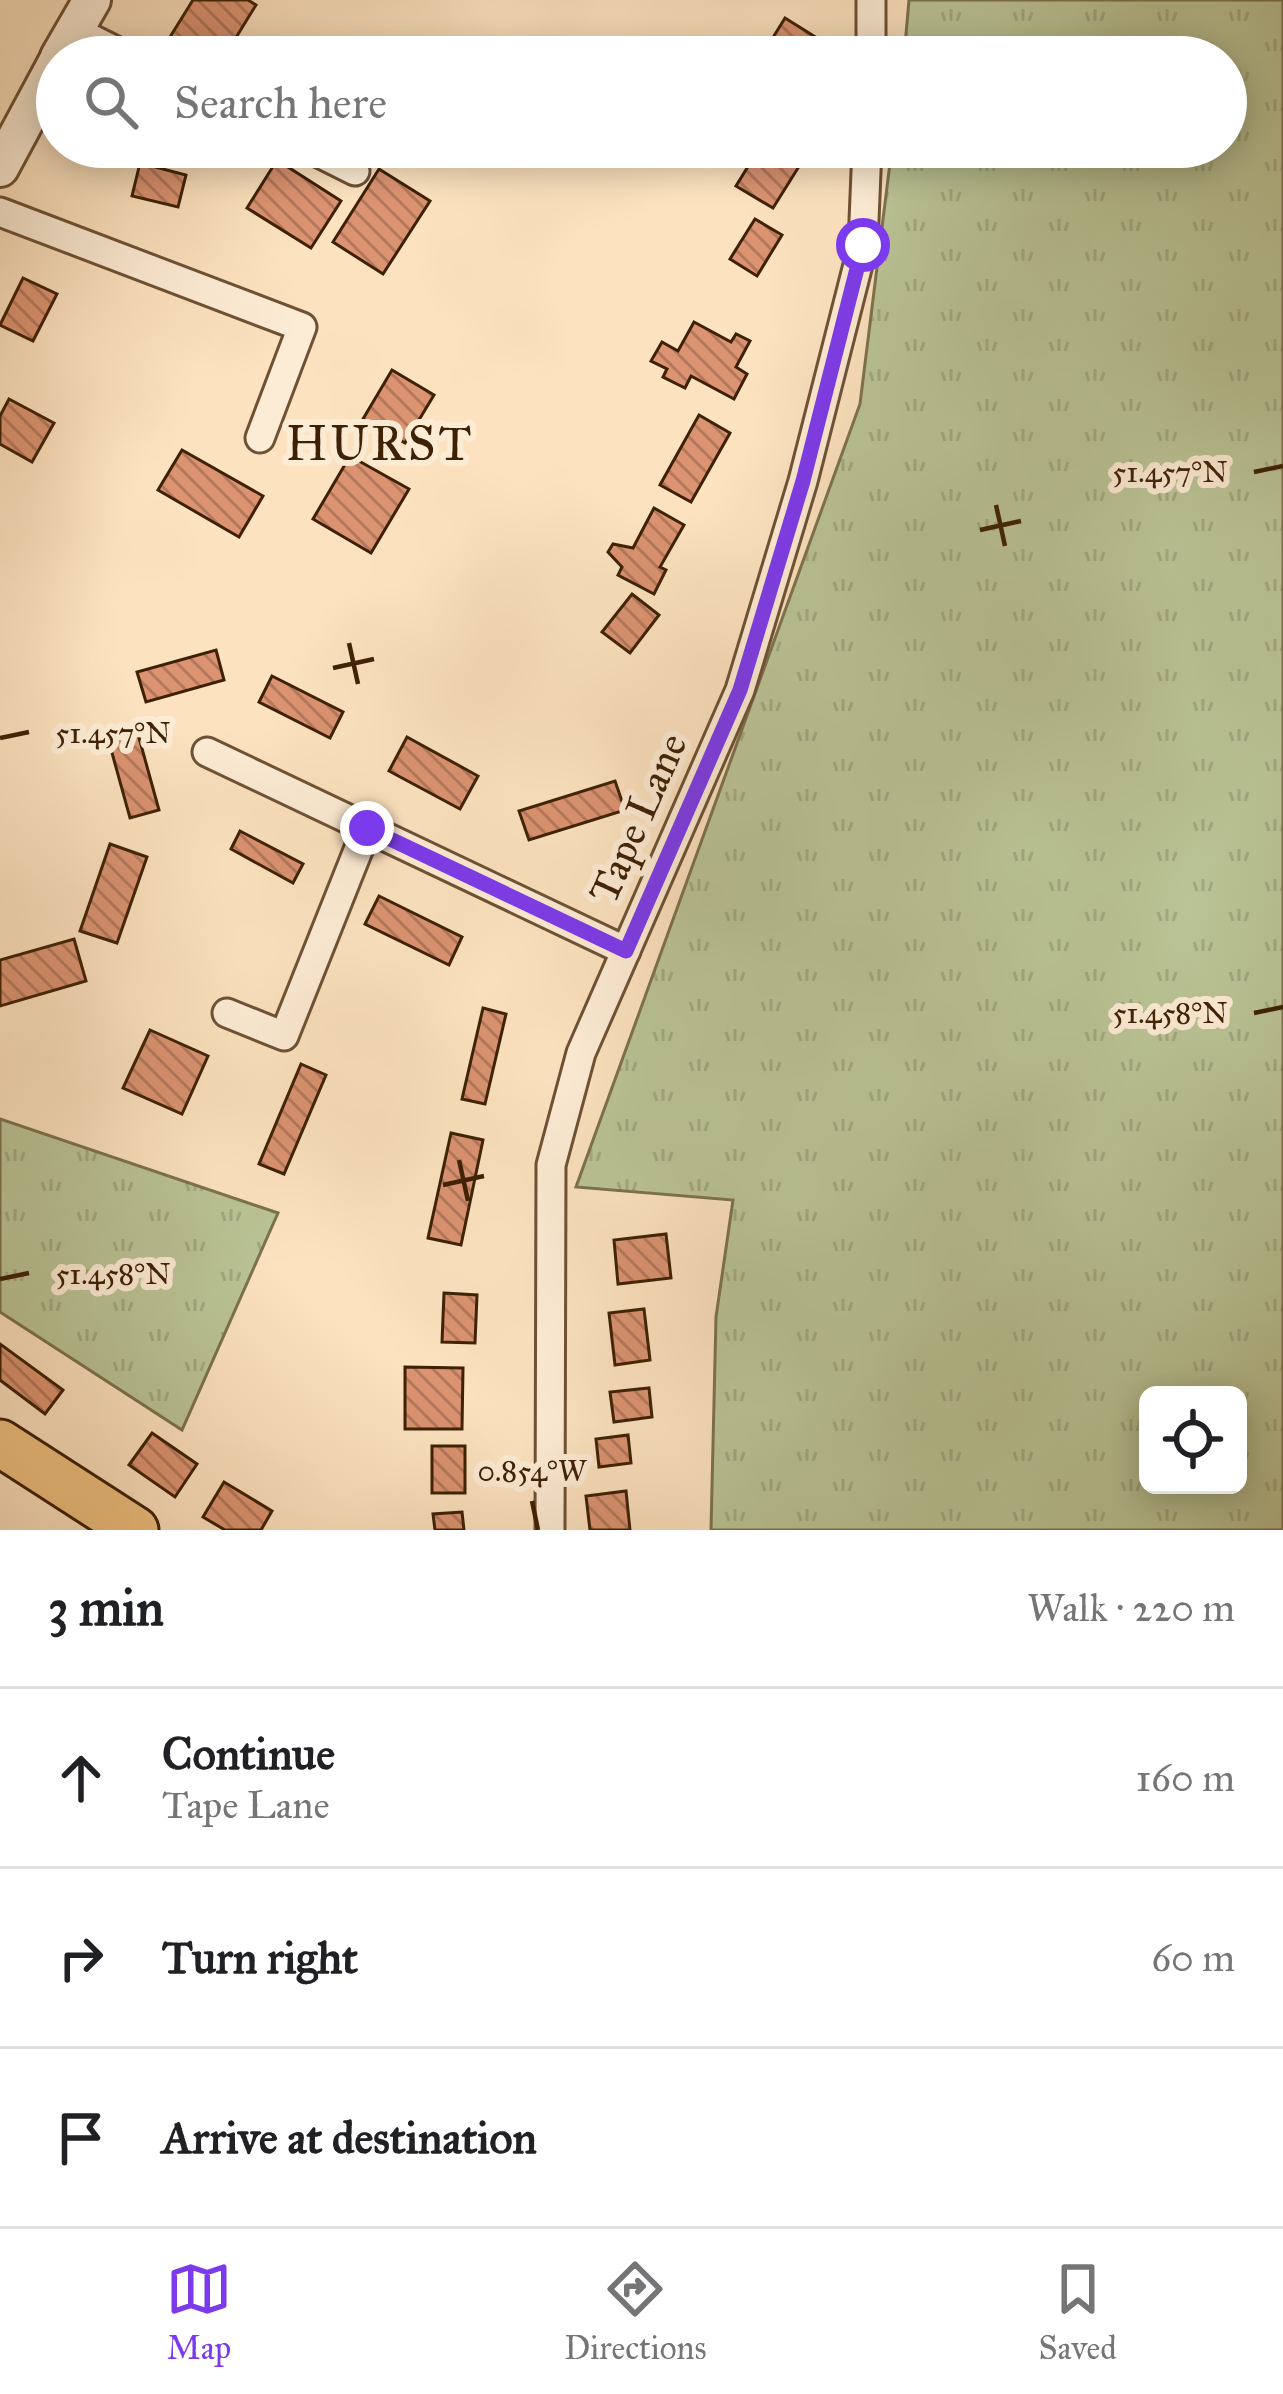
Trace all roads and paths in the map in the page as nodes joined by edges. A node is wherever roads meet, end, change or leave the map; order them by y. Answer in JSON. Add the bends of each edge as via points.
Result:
{"nodes":[{"id":1,"x":871,"y":0,"type":"edge"},
{"id":2,"x":871,"y":36,"type":"edge"},
{"id":3,"x":36,"y":102,"type":"edge"},
{"id":4,"x":0,"y":168,"type":"edge"},
{"id":5,"x":349,"y":168,"type":"edge"},
{"id":6,"x":866,"y":168,"type":"edge"},
{"id":7,"x":355,"y":171,"type":"dead end"},
{"id":8,"x":0,"y":212,"type":"edge"},
{"id":9,"x":260,"y":438,"type":"dead end"},
{"id":10,"x":207,"y":752,"type":"dead end"},
{"id":11,"x":367,"y":828,"type":"junction"},
{"id":12,"x":626,"y":951,"type":"junction"},
{"id":13,"x":227,"y":1013,"type":"dead end"},
{"id":14,"x":0,"y":1443,"type":"edge"},
{"id":15,"x":135,"y":1530,"type":"edge"},
{"id":16,"x":550,"y":1530,"type":"edge"}],
"edges":[{"from":1,"to":2,"type":"street"},
{"from":3,"to":4,"type":"street"},
{"from":5,"to":7,"type":"street"},
{"from":6,"to":12,"type":"street","name":"Tape Lane","via":[[863,245],[740,690]]},
{"from":8,"to":9,"type":"street","via":[[302,327]]},
{"from":10,"to":11,"type":"street"},
{"from":11,"to":12,"type":"street"},
{"from":11,"to":13,"type":"street","via":[[284,1036]]},
{"from":12,"to":16,"type":"street","name":"Tape Lane","via":[[581,1053],[551,1165]]},
{"from":14,"to":15,"type":"main road"}]}
